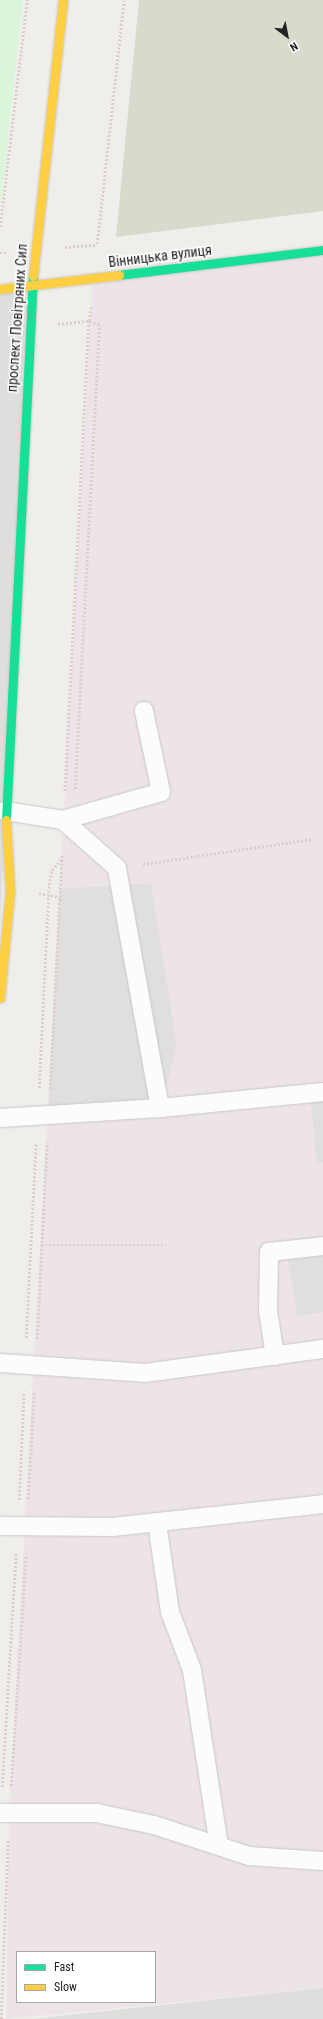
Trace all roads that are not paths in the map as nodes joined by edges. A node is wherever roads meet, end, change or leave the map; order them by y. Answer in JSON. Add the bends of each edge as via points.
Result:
{"nodes":[{"id":1,"x":63,"y":0,"type":"edge"},
{"id":2,"x":323,"y":250,"type":"edge"},
{"id":3,"x":32,"y":286,"type":"junction"},
{"id":4,"x":0,"y":289,"type":"edge"},
{"id":5,"x":144,"y":711,"type":"dead end"},
{"id":6,"x":5,"y":812,"type":"junction"},
{"id":7,"x":69,"y":821,"type":"junction"},
{"id":8,"x":0,"y":998,"type":"edge"},
{"id":9,"x":323,"y":1092,"type":"edge"},
{"id":10,"x":160,"y":1108,"type":"junction"},
{"id":11,"x":0,"y":1118,"type":"edge"},
{"id":12,"x":323,"y":1246,"type":"edge"},
{"id":13,"x":323,"y":1349,"type":"edge"},
{"id":14,"x":275,"y":1356,"type":"junction"},
{"id":15,"x":0,"y":1363,"type":"edge"},
{"id":16,"x":323,"y":1504,"type":"edge"},
{"id":17,"x":158,"y":1523,"type":"junction"},
{"id":18,"x":0,"y":1526,"type":"edge"},
{"id":19,"x":0,"y":1813,"type":"edge"},
{"id":20,"x":220,"y":1846,"type":"junction"},
{"id":21,"x":323,"y":1861,"type":"edge"}],
"edges":[{"from":1,"to":3,"type":"main road","name":"проспект Повітряних Сил"},
{"from":2,"to":3,"type":"main road","name":"Вінницька вулиця"},
{"from":3,"to":4,"type":"main road","name":"Вінницька вулиця"},
{"from":3,"to":6,"type":"main road","name":"проспект Повітряних Сил"},
{"from":5,"to":7,"type":"lane","via":[[161,792]]},
{"from":6,"to":7,"type":"lane"},
{"from":6,"to":8,"type":"main road","name":"проспект Повітряних Сил","via":[[10,891]]},
{"from":7,"to":10,"type":"lane","via":[[117,868]]},
{"from":9,"to":10,"type":"lane"},
{"from":10,"to":11,"type":"lane"},
{"from":12,"to":14,"type":"lane","via":[[270,1252],[268,1311]]},
{"from":13,"to":14,"type":"lane"},
{"from":14,"to":15,"type":"lane","via":[[145,1373]]},
{"from":16,"to":17,"type":"lane"},
{"from":17,"to":18,"type":"lane","via":[[22,1528]]},
{"from":17,"to":20,"type":"lane","via":[[170,1612],[192,1670]]},
{"from":19,"to":20,"type":"lane","via":[[97,1813],[154,1825]]},
{"from":20,"to":21,"type":"lane","via":[[276,1860]]}]}
